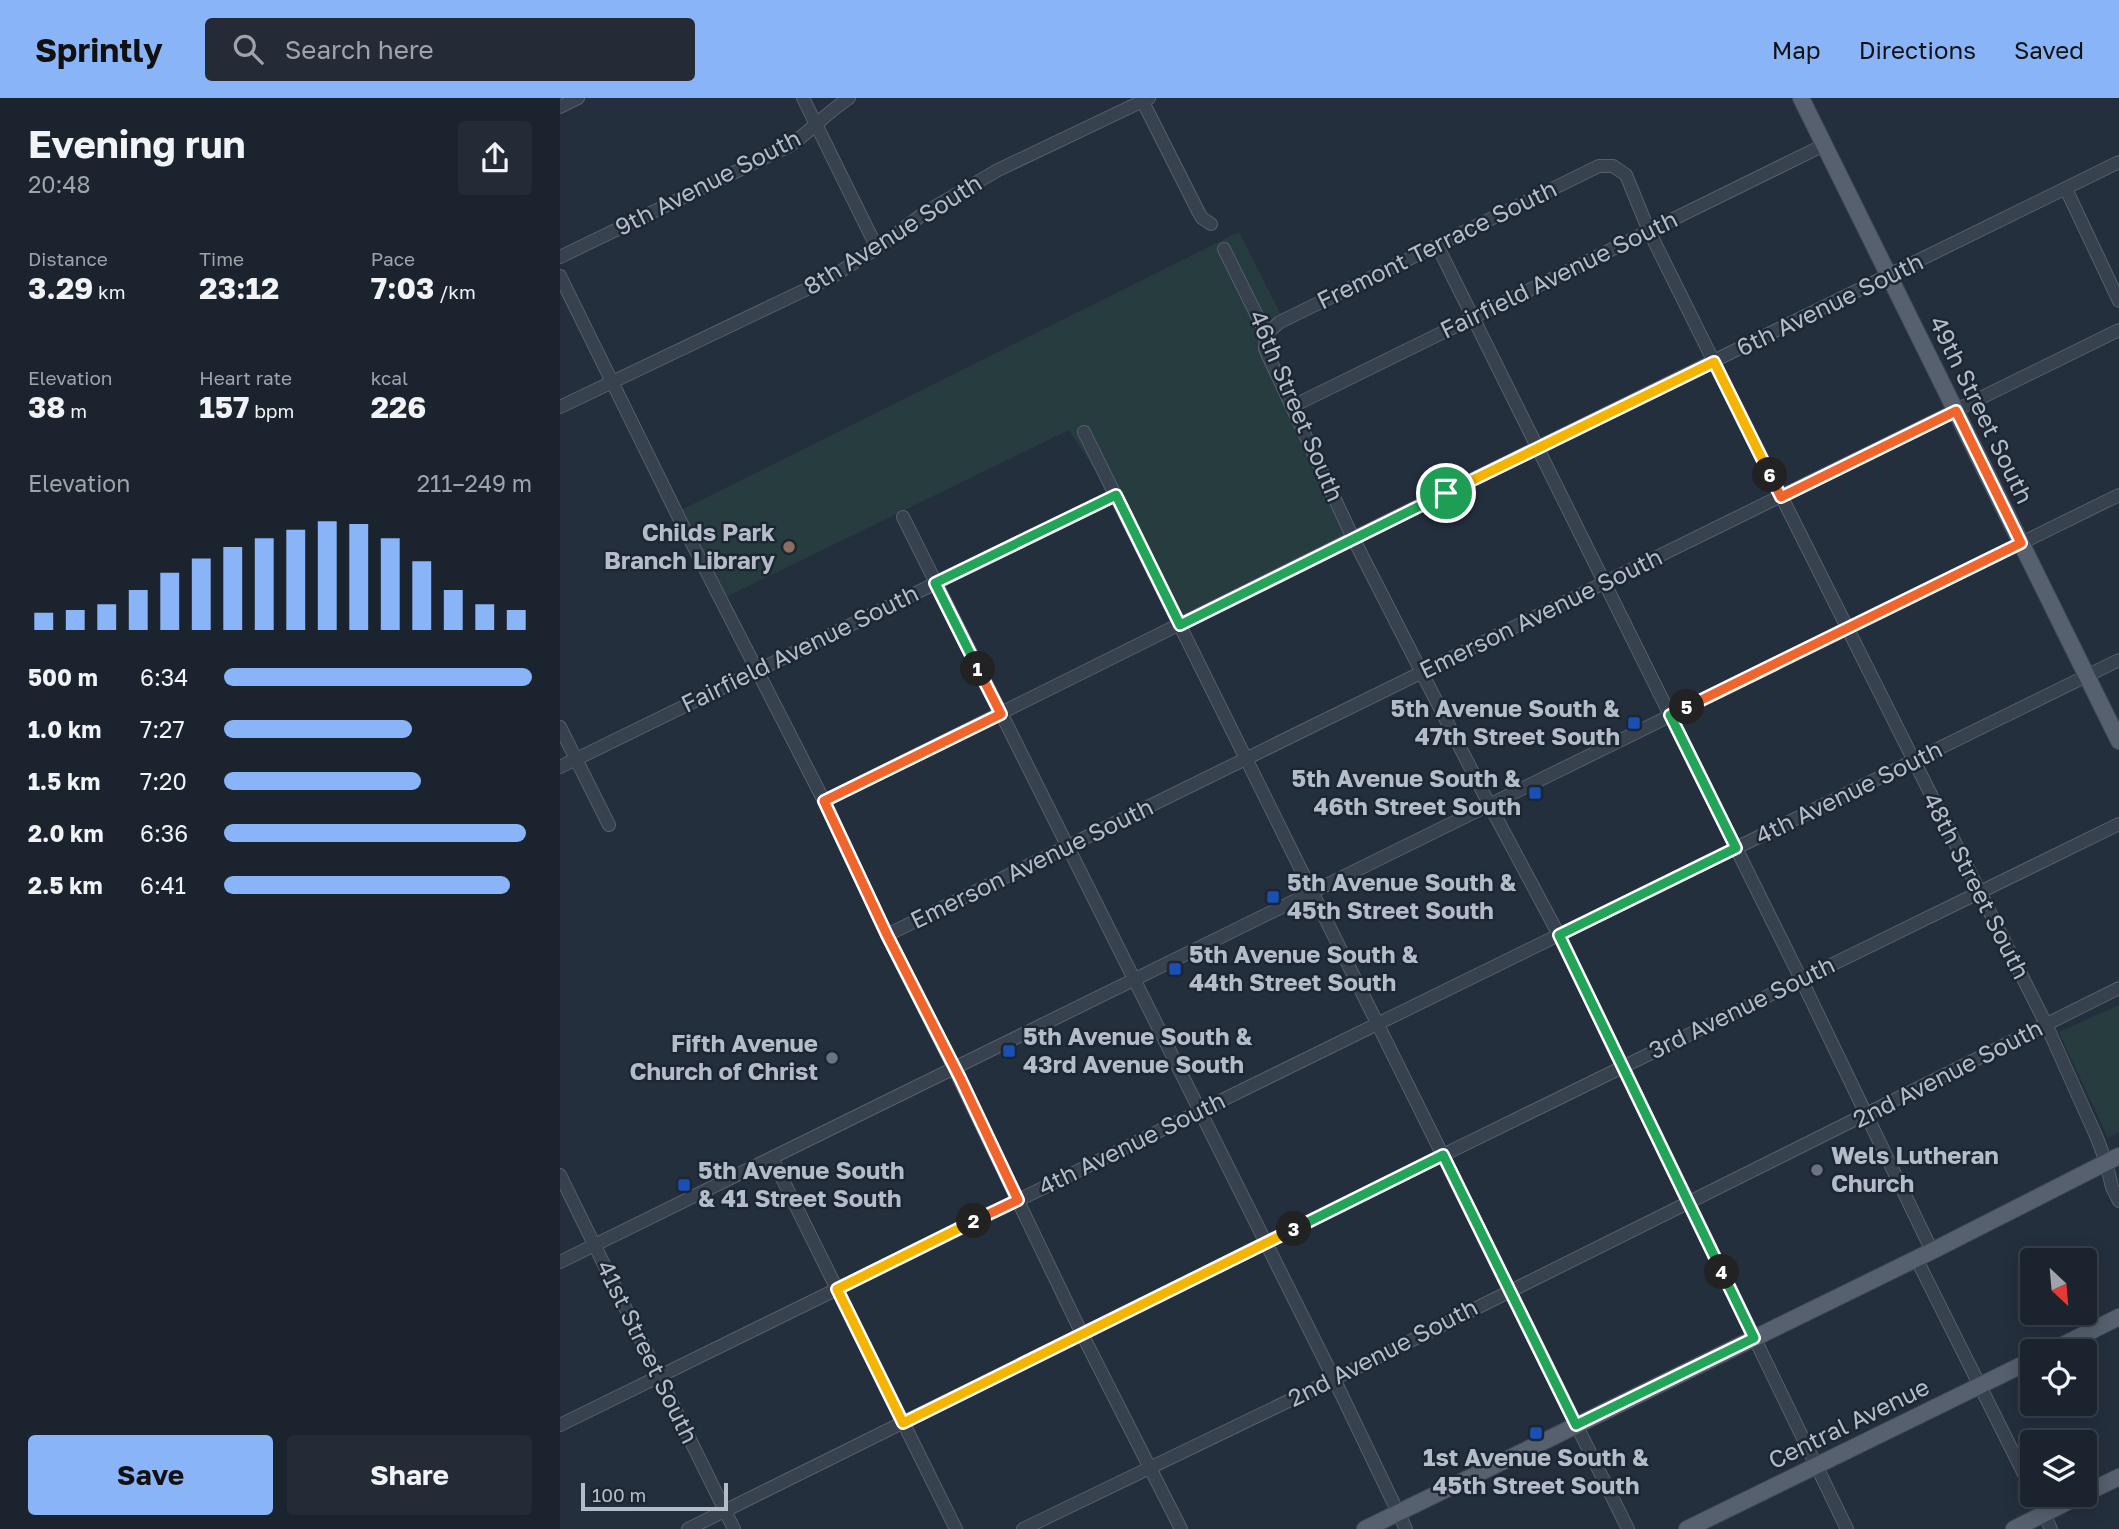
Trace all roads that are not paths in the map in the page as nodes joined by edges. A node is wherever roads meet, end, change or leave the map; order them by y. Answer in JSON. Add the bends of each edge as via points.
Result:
{"nodes":[{"id":1,"x":578,"y":98,"type":"edge"},
{"id":2,"x":803,"y":98,"type":"edge"},
{"id":3,"x":849,"y":98,"type":"edge"},
{"id":4,"x":1801,"y":98,"type":"edge"},
{"id":5,"x":1144,"y":99,"type":"edge"},
{"id":6,"x":560,"y":107,"type":"edge"},
{"id":7,"x":816,"y":125,"type":"junction"},
{"id":8,"x":1824,"y":145,"type":"junction"},
{"id":9,"x":2119,"y":162,"type":"edge"},
{"id":10,"x":1613,"y":166,"type":"joint"},
{"id":11,"x":2066,"y":189,"type":"junction"},
{"id":12,"x":1211,"y":224,"type":"dead end"},
{"id":13,"x":1650,"y":231,"type":"junction"},
{"id":14,"x":1437,"y":245,"type":"junction"},
{"id":15,"x":877,"y":248,"type":"junction"},
{"id":16,"x":1224,"y":249,"type":"dead end"},
{"id":17,"x":560,"y":257,"type":"edge"},
{"id":18,"x":560,"y":276,"type":"edge"},
{"id":19,"x":1889,"y":276,"type":"junction"},
{"id":20,"x":2119,"y":301,"type":"edge"},
{"id":21,"x":1473,"y":317,"type":"junction"},
{"id":22,"x":2119,"y":330,"type":"edge"},
{"id":23,"x":1266,"y":334,"type":"junction"},
{"id":24,"x":1714,"y":362,"type":"junction"},
{"id":25,"x":612,"y":382,"type":"junction"},
{"id":26,"x":1293,"y":406,"type":"junction"},
{"id":27,"x":560,"y":407,"type":"edge"},
{"id":28,"x":1956,"y":411,"type":"junction"},
{"id":29,"x":1084,"y":432,"type":"dead end"},
{"id":30,"x":1538,"y":448,"type":"junction"},
{"id":31,"x":1116,"y":495,"type":"junction"},
{"id":32,"x":2119,"y":495,"type":"edge"},
{"id":33,"x":1781,"y":497,"type":"junction"},
{"id":34,"x":903,"y":517,"type":"dead end"},
{"id":35,"x":1353,"y":538,"type":"junction"},
{"id":36,"x":2021,"y":543,"type":"junction"},
{"id":37,"x":935,"y":583,"type":"junction"},
{"id":38,"x":1605,"y":583,"type":"junction"},
{"id":39,"x":1180,"y":625,"type":"junction"},
{"id":40,"x":1847,"y":628,"type":"junction"},
{"id":41,"x":2119,"y":660,"type":"edge"},
{"id":42,"x":757,"y":670,"type":"junction"},
{"id":43,"x":1422,"y":673,"type":"junction"},
{"id":44,"x":2087,"y":676,"type":"junction"},
{"id":45,"x":1001,"y":714,"type":"junction"},
{"id":46,"x":1670,"y":715,"type":"junction"},
{"id":47,"x":560,"y":727,"type":"edge"},
{"id":48,"x":2119,"y":741,"type":"edge"},
{"id":49,"x":576,"y":759,"type":"junction"},
{"id":50,"x":1246,"y":759,"type":"junction"},
{"id":51,"x":1913,"y":761,"type":"junction"},
{"id":52,"x":560,"y":767,"type":"edge"},
{"id":53,"x":824,"y":801,"type":"junction"},
{"id":54,"x":1489,"y":804,"type":"junction"},
{"id":55,"x":2119,"y":824,"type":"edge"},
{"id":56,"x":609,"y":825,"type":"dead end"},
{"id":57,"x":1067,"y":847,"type":"junction"},
{"id":58,"x":1736,"y":848,"type":"junction"},
{"id":59,"x":1312,"y":892,"type":"junction"},
{"id":60,"x":1979,"y":892,"type":"junction"},
{"id":61,"x":887,"y":935,"type":"junction"},
{"id":62,"x":1559,"y":935,"type":"junction"},
{"id":63,"x":1134,"y":979,"type":"junction"},
{"id":64,"x":1801,"y":979,"type":"junction"},
{"id":65,"x":2119,"y":988,"type":"edge"},
{"id":66,"x":1378,"y":1024,"type":"junction"},
{"id":67,"x":2046,"y":1024,"type":"junction"},
{"id":68,"x":1623,"y":1067,"type":"junction"},
{"id":69,"x":954,"y":1068,"type":"junction"},
{"id":70,"x":1200,"y":1111,"type":"junction"},
{"id":71,"x":1866,"y":1115,"type":"junction"},
{"id":72,"x":1443,"y":1155,"type":"junction"},
{"id":73,"x":772,"y":1158,"type":"junction"},
{"id":74,"x":2113,"y":1159,"type":"edge"},
{"id":75,"x":560,"y":1175,"type":"edge"},
{"id":76,"x":1018,"y":1200,"type":"junction"},
{"id":77,"x":2119,"y":1201,"type":"edge"},
{"id":78,"x":1688,"y":1202,"type":"junction"},
{"id":79,"x":1266,"y":1242,"type":"junction"},
{"id":80,"x":595,"y":1245,"type":"junction"},
{"id":81,"x":1932,"y":1251,"type":"junction"},
{"id":82,"x":1916,"y":1258,"type":"junction"},
{"id":83,"x":560,"y":1262,"type":"edge"},
{"id":84,"x":837,"y":1289,"type":"junction"},
{"id":85,"x":1510,"y":1290,"type":"junction"},
{"id":86,"x":2119,"y":1317,"type":"edge"},
{"id":87,"x":1082,"y":1335,"type":"junction"},
{"id":88,"x":1754,"y":1338,"type":"junction"},
{"id":89,"x":2075,"y":1339,"type":"edge"},
{"id":90,"x":2020,"y":1366,"type":"edge"},
{"id":91,"x":660,"y":1376,"type":"junction"},
{"id":92,"x":1334,"y":1379,"type":"junction"},
{"id":93,"x":1980,"y":1386,"type":"junction"},
{"id":94,"x":903,"y":1423,"type":"junction"},
{"id":95,"x":560,"y":1425,"type":"edge"},
{"id":96,"x":1576,"y":1425,"type":"junction"},
{"id":97,"x":1816,"y":1466,"type":"junction"},
{"id":98,"x":2020,"y":1466,"type":"edge"},
{"id":99,"x":1150,"y":1469,"type":"junction"},
{"id":100,"x":2119,"y":1477,"type":"edge"},
{"id":101,"x":2097,"y":1488,"type":"edge"},
{"id":102,"x":2040,"y":1507,"type":"edge"},
{"id":103,"x":2057,"y":1507,"type":"edge"},
{"id":104,"x":725,"y":1511,"type":"junction"},
{"id":105,"x":1399,"y":1513,"type":"junction"},
{"id":106,"x":2043,"y":1514,"type":"junction"},
{"id":107,"x":688,"y":1529,"type":"edge"},
{"id":108,"x":734,"y":1529,"type":"edge"},
{"id":109,"x":956,"y":1529,"type":"edge"},
{"id":110,"x":1023,"y":1529,"type":"edge"},
{"id":111,"x":1181,"y":1529,"type":"edge"},
{"id":112,"x":1365,"y":1529,"type":"edge"},
{"id":113,"x":1406,"y":1529,"type":"edge"},
{"id":114,"x":1628,"y":1529,"type":"edge"},
{"id":115,"x":1687,"y":1529,"type":"edge"},
{"id":116,"x":1847,"y":1529,"type":"edge"},
{"id":117,"x":2014,"y":1529,"type":"edge"},
{"id":118,"x":2051,"y":1529,"type":"edge"}],
"edges":[{"from":1,"to":6,"type":"street"},
{"from":2,"to":7,"type":"street"},
{"from":3,"to":7,"type":"street","name":"9th Avenue South"},
{"from":4,"to":8,"type":"main road","name":"49th Street South"},
{"from":5,"to":12,"type":"street","via":[[1198,211]]},
{"from":5,"to":15,"type":"street","name":"8th Avenue South","via":[[998,170],[926,212]]},
{"from":7,"to":15,"type":"street"},
{"from":7,"to":17,"type":"street","name":"9th Avenue South","via":[[791,145]]},
{"from":8,"to":13,"type":"street","name":"Fairfield Avenue South"},
{"from":8,"to":19,"type":"main road","name":"49th Street South"},
{"from":9,"to":11,"type":"street","name":"6th Avenue South"},
{"from":10,"to":13,"type":"street","name":"48th Street South","via":[[1626,174]]},
{"from":10,"to":14,"type":"street","name":"Fremont Terrace South","via":[[1599,166]]},
{"from":11,"to":19,"type":"street","name":"6th Avenue South"},
{"from":11,"to":20,"type":"street"},
{"from":13,"to":21,"type":"street","name":"Fairfield Avenue South"},
{"from":13,"to":24,"type":"street","name":"48th Street South"},
{"from":14,"to":21,"type":"street"},
{"from":14,"to":23,"type":"street","name":"Fremont Terrace South","via":[[1280,322]]},
{"from":15,"to":25,"type":"street","name":"8th Avenue South","via":[[830,278]]},
{"from":16,"to":23,"type":"street","name":"46th Street South"},
{"from":18,"to":25,"type":"street"},
{"from":19,"to":24,"type":"street","name":"6th Avenue South"},
{"from":19,"to":28,"type":"main road","name":"49th Street South"},
{"from":21,"to":26,"type":"street","name":"Fairfield Avenue South"},
{"from":21,"to":30,"type":"street"},
{"from":22,"to":28,"type":"street","name":"Emerson Avenue South"},
{"from":23,"to":26,"type":"street","name":"46th Street South","via":[[1265,349]]},
{"from":24,"to":30,"type":"street","name":"6th Avenue South"},
{"from":24,"to":33,"type":"street","name":"48th Street South"},
{"from":25,"to":27,"type":"street","name":"8th Avenue South"},
{"from":25,"to":42,"type":"street"},
{"from":26,"to":35,"type":"street","name":"46th Street South"},
{"from":28,"to":33,"type":"street","name":"Emerson Avenue South"},
{"from":28,"to":36,"type":"main road","name":"49th Street South"},
{"from":29,"to":31,"type":"street"},
{"from":30,"to":35,"type":"street","name":"6th Avenue South"},
{"from":30,"to":38,"type":"street"},
{"from":31,"to":37,"type":"street","name":"Fairfield Avenue South"},
{"from":31,"to":39,"type":"street"},
{"from":32,"to":36,"type":"street"},
{"from":33,"to":38,"type":"street","name":"Emerson Avenue South"},
{"from":33,"to":40,"type":"street","name":"48th Street South"},
{"from":34,"to":37,"type":"street"},
{"from":35,"to":39,"type":"street","name":"6th Avenue South"},
{"from":35,"to":43,"type":"street","name":"46th Street South"},
{"from":36,"to":40,"type":"street"},
{"from":36,"to":44,"type":"main road","name":"49th Street South"},
{"from":37,"to":42,"type":"street","name":"Fairfield Avenue South"},
{"from":37,"to":45,"type":"street"},
{"from":38,"to":43,"type":"street","name":"Emerson Avenue South"},
{"from":38,"to":46,"type":"street"},
{"from":39,"to":45,"type":"street","name":"6th Avenue South"},
{"from":39,"to":50,"type":"street"},
{"from":40,"to":46,"type":"street"},
{"from":40,"to":51,"type":"street","name":"48th Street South"},
{"from":41,"to":44,"type":"street","name":"4th Avenue South"},
{"from":42,"to":49,"type":"street","name":"Fairfield Avenue South"},
{"from":42,"to":53,"type":"street"},
{"from":43,"to":50,"type":"street","name":"Emerson Avenue South"},
{"from":43,"to":54,"type":"street","name":"46th Street South"},
{"from":44,"to":48,"type":"main road","name":"49th Street South"},
{"from":44,"to":51,"type":"street","name":"4th Avenue South"},
{"from":45,"to":53,"type":"street","name":"6th Avenue South"},
{"from":45,"to":57,"type":"street"},
{"from":46,"to":54,"type":"street"},
{"from":46,"to":58,"type":"street"},
{"from":47,"to":49,"type":"street"},
{"from":49,"to":52,"type":"street","name":"Fairfield Avenue South"},
{"from":49,"to":56,"type":"street"},
{"from":50,"to":57,"type":"street","name":"Emerson Avenue South"},
{"from":50,"to":59,"type":"street"},
{"from":51,"to":58,"type":"street","name":"4th Avenue South"},
{"from":51,"to":60,"type":"street","name":"48th Street South"},
{"from":53,"to":61,"type":"street"},
{"from":54,"to":59,"type":"street"},
{"from":54,"to":62,"type":"street","name":"46th Street South"},
{"from":55,"to":60,"type":"street","name":"3rd Avenue South"},
{"from":57,"to":61,"type":"street","name":"Emerson Avenue South"},
{"from":57,"to":63,"type":"street"},
{"from":58,"to":62,"type":"street","name":"4th Avenue South"},
{"from":58,"to":64,"type":"street"},
{"from":59,"to":63,"type":"street"},
{"from":59,"to":66,"type":"street"},
{"from":60,"to":64,"type":"street","name":"3rd Avenue South"},
{"from":60,"to":67,"type":"street","name":"48th Street South"},
{"from":61,"to":69,"type":"street"},
{"from":62,"to":66,"type":"street","name":"4th Avenue South"},
{"from":62,"to":68,"type":"street","name":"46th Street South"},
{"from":63,"to":69,"type":"street"},
{"from":63,"to":70,"type":"street"},
{"from":64,"to":68,"type":"street","name":"3rd Avenue South"},
{"from":64,"to":71,"type":"street"},
{"from":65,"to":67,"type":"street","name":"2nd Avenue South"},
{"from":66,"to":70,"type":"street","name":"4th Avenue South"},
{"from":66,"to":72,"type":"street"},
{"from":67,"to":71,"type":"street","name":"2nd Avenue South"},
{"from":67,"to":74,"type":"street","name":"48th Street South"},
{"from":68,"to":72,"type":"street","name":"3rd Avenue South"},
{"from":68,"to":78,"type":"street","name":"46th Street South"},
{"from":69,"to":73,"type":"street"},
{"from":69,"to":76,"type":"street"},
{"from":70,"to":76,"type":"street","name":"4th Avenue South"},
{"from":70,"to":79,"type":"street"},
{"from":71,"to":78,"type":"street","name":"2nd Avenue South"},
{"from":71,"to":81,"type":"street"},
{"from":72,"to":79,"type":"street","name":"3rd Avenue South"},
{"from":72,"to":85,"type":"street"},
{"from":73,"to":80,"type":"street"},
{"from":73,"to":84,"type":"street"},
{"from":74,"to":77,"type":"street","name":"48th Street South","via":[[2112,1187]]},
{"from":74,"to":81,"type":"main road"},
{"from":75,"to":80,"type":"street","name":"41st Street South"},
{"from":76,"to":84,"type":"street","name":"4th Avenue South"},
{"from":76,"to":87,"type":"street"},
{"from":78,"to":85,"type":"street","name":"2nd Avenue South"},
{"from":78,"to":88,"type":"street","name":"46th Street South"},
{"from":79,"to":87,"type":"street","name":"3rd Avenue South"},
{"from":79,"to":92,"type":"street"},
{"from":80,"to":83,"type":"street"},
{"from":80,"to":91,"type":"street","name":"41st Street South"},
{"from":81,"to":82,"type":"main road"},
{"from":82,"to":88,"type":"main road"},
{"from":82,"to":93,"type":"street"},
{"from":84,"to":91,"type":"street","name":"4th Avenue South"},
{"from":84,"to":94,"type":"street"},
{"from":85,"to":92,"type":"street","name":"2nd Avenue South"},
{"from":85,"to":96,"type":"street"},
{"from":86,"to":89,"type":"main road"},
{"from":87,"to":94,"type":"street","name":"3rd Avenue South"},
{"from":87,"to":99,"type":"street"},
{"from":88,"to":96,"type":"main road"},
{"from":88,"to":97,"type":"street","name":"46th Street South"},
{"from":90,"to":93,"type":"main road","name":"Central Avenue"},
{"from":91,"to":95,"type":"street","name":"4th Avenue South"},
{"from":91,"to":104,"type":"street","name":"41st Street South"},
{"from":92,"to":99,"type":"street","name":"2nd Avenue South"},
{"from":92,"to":105,"type":"street"},
{"from":93,"to":97,"type":"main road","name":"Central Avenue"},
{"from":93,"to":98,"type":"street"},
{"from":94,"to":104,"type":"street","name":"3rd Avenue South"},
{"from":94,"to":109,"type":"street"},
{"from":96,"to":105,"type":"main road"},
{"from":96,"to":114,"type":"street"},
{"from":97,"to":115,"type":"main road","name":"Central Avenue"},
{"from":97,"to":116,"type":"street","name":"46th Street South"},
{"from":99,"to":110,"type":"street","name":"2nd Avenue South"},
{"from":99,"to":111,"type":"street"},
{"from":100,"to":101,"type":"main road"},
{"from":102,"to":106,"type":"street"},
{"from":103,"to":106,"type":"main road"},
{"from":104,"to":107,"type":"street","name":"3rd Avenue South"},
{"from":104,"to":108,"type":"street","name":"41st Street South"},
{"from":105,"to":112,"type":"main road"},
{"from":105,"to":113,"type":"street"},
{"from":106,"to":117,"type":"main road"},
{"from":106,"to":118,"type":"street"}]}
